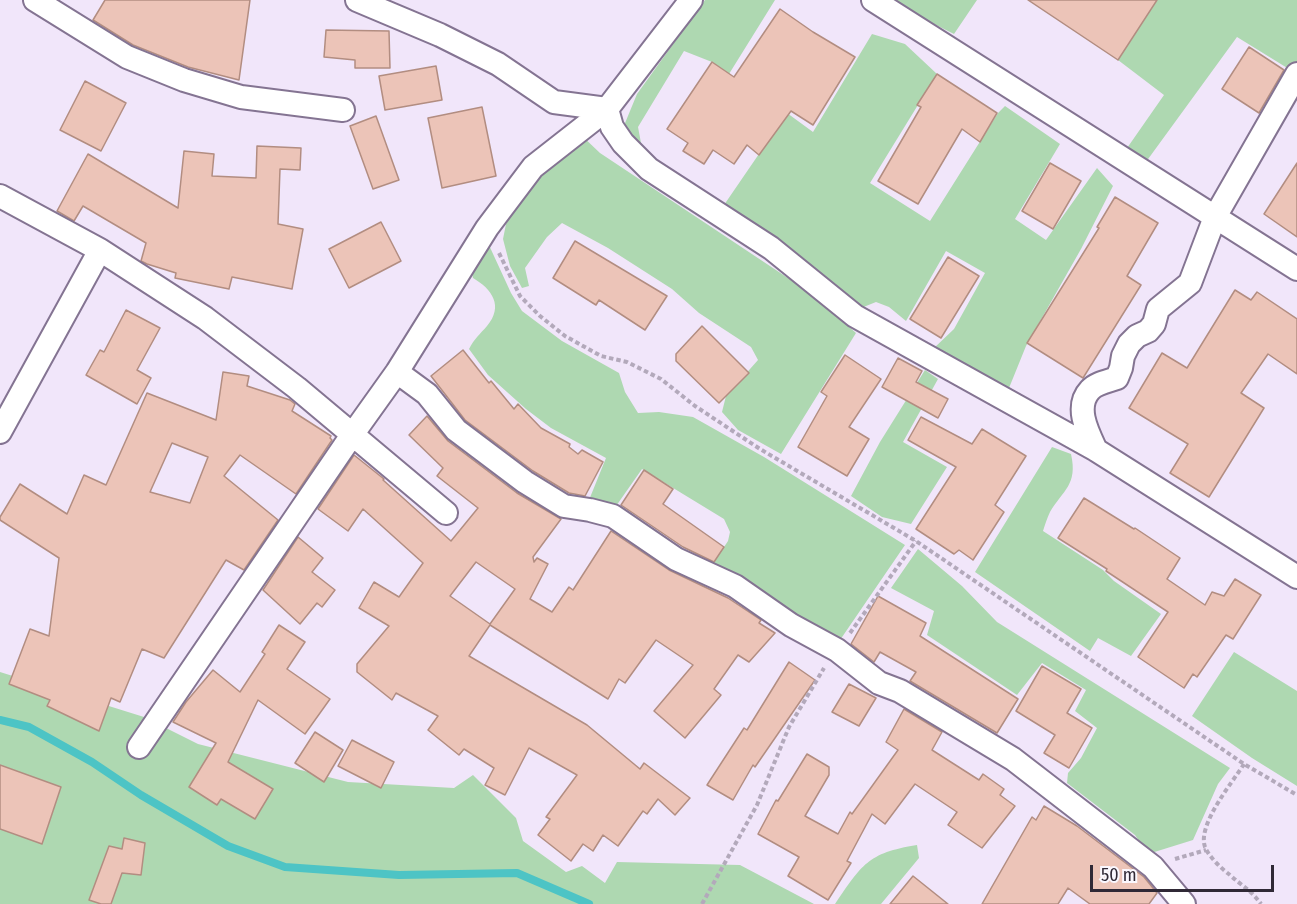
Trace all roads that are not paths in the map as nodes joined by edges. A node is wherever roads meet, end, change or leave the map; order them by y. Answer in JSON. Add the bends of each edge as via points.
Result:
{"nodes":[{"id":1,"x":35,"y":0,"type":"edge"},
{"id":2,"x":357,"y":0,"type":"edge"},
{"id":3,"x":691,"y":0,"type":"edge"},
{"id":4,"x":873,"y":0,"type":"edge"},
{"id":5,"x":1297,"y":74,"type":"edge"},
{"id":6,"x":607,"y":109,"type":"junction"},
{"id":7,"x":343,"y":110,"type":"dead end"},
{"id":8,"x":0,"y":195,"type":"edge"},
{"id":9,"x":1215,"y":217,"type":"junction"},
{"id":10,"x":100,"y":250,"type":"junction"},
{"id":11,"x":1297,"y":268,"type":"edge"},
{"id":12,"x":397,"y":372,"type":"junction"},
{"id":13,"x":0,"y":432,"type":"edge"},
{"id":14,"x":352,"y":435,"type":"junction"},
{"id":15,"x":1096,"y":450,"type":"junction"},
{"id":16,"x":446,"y":513,"type":"dead end"},
{"id":17,"x":1297,"y":577,"type":"edge"},
{"id":18,"x":139,"y":747,"type":"dead end"},
{"id":19,"x":1184,"y":904,"type":"edge"}],
"edges":[{"from":1,"to":7,"type":"street","via":[[126,57],[184,80],[241,97]]},
{"from":2,"to":6,"type":"street","via":[[498,64],[554,102]]},
{"from":3,"to":6,"type":"street"},
{"from":4,"to":9,"type":"street"},
{"from":5,"to":9,"type":"street"},
{"from":6,"to":12,"type":"street","via":[[533,167],[487,228]]},
{"from":6,"to":15,"type":"street","via":[[612,127],[649,169],[771,248],[855,316]]},
{"from":8,"to":10,"type":"street"},
{"from":9,"to":11,"type":"street"},
{"from":9,"to":15,"type":"street","via":[[1190,283],[1158,309],[1154,324],[1129,344],[1117,378],[1090,390],[1083,414]]},
{"from":10,"to":13,"type":"street"},
{"from":10,"to":14,"type":"street","via":[[205,318]]},
{"from":12,"to":14,"type":"street"},
{"from":12,"to":19,"type":"street","via":[[427,394],[456,430],[525,482],[564,506],[613,516],[676,559],[735,586],[791,625],[837,650],[879,683],[900,691],[1013,759],[1153,867]]},
{"from":14,"to":16,"type":"street"},
{"from":14,"to":18,"type":"street"},
{"from":15,"to":17,"type":"street"}]}
